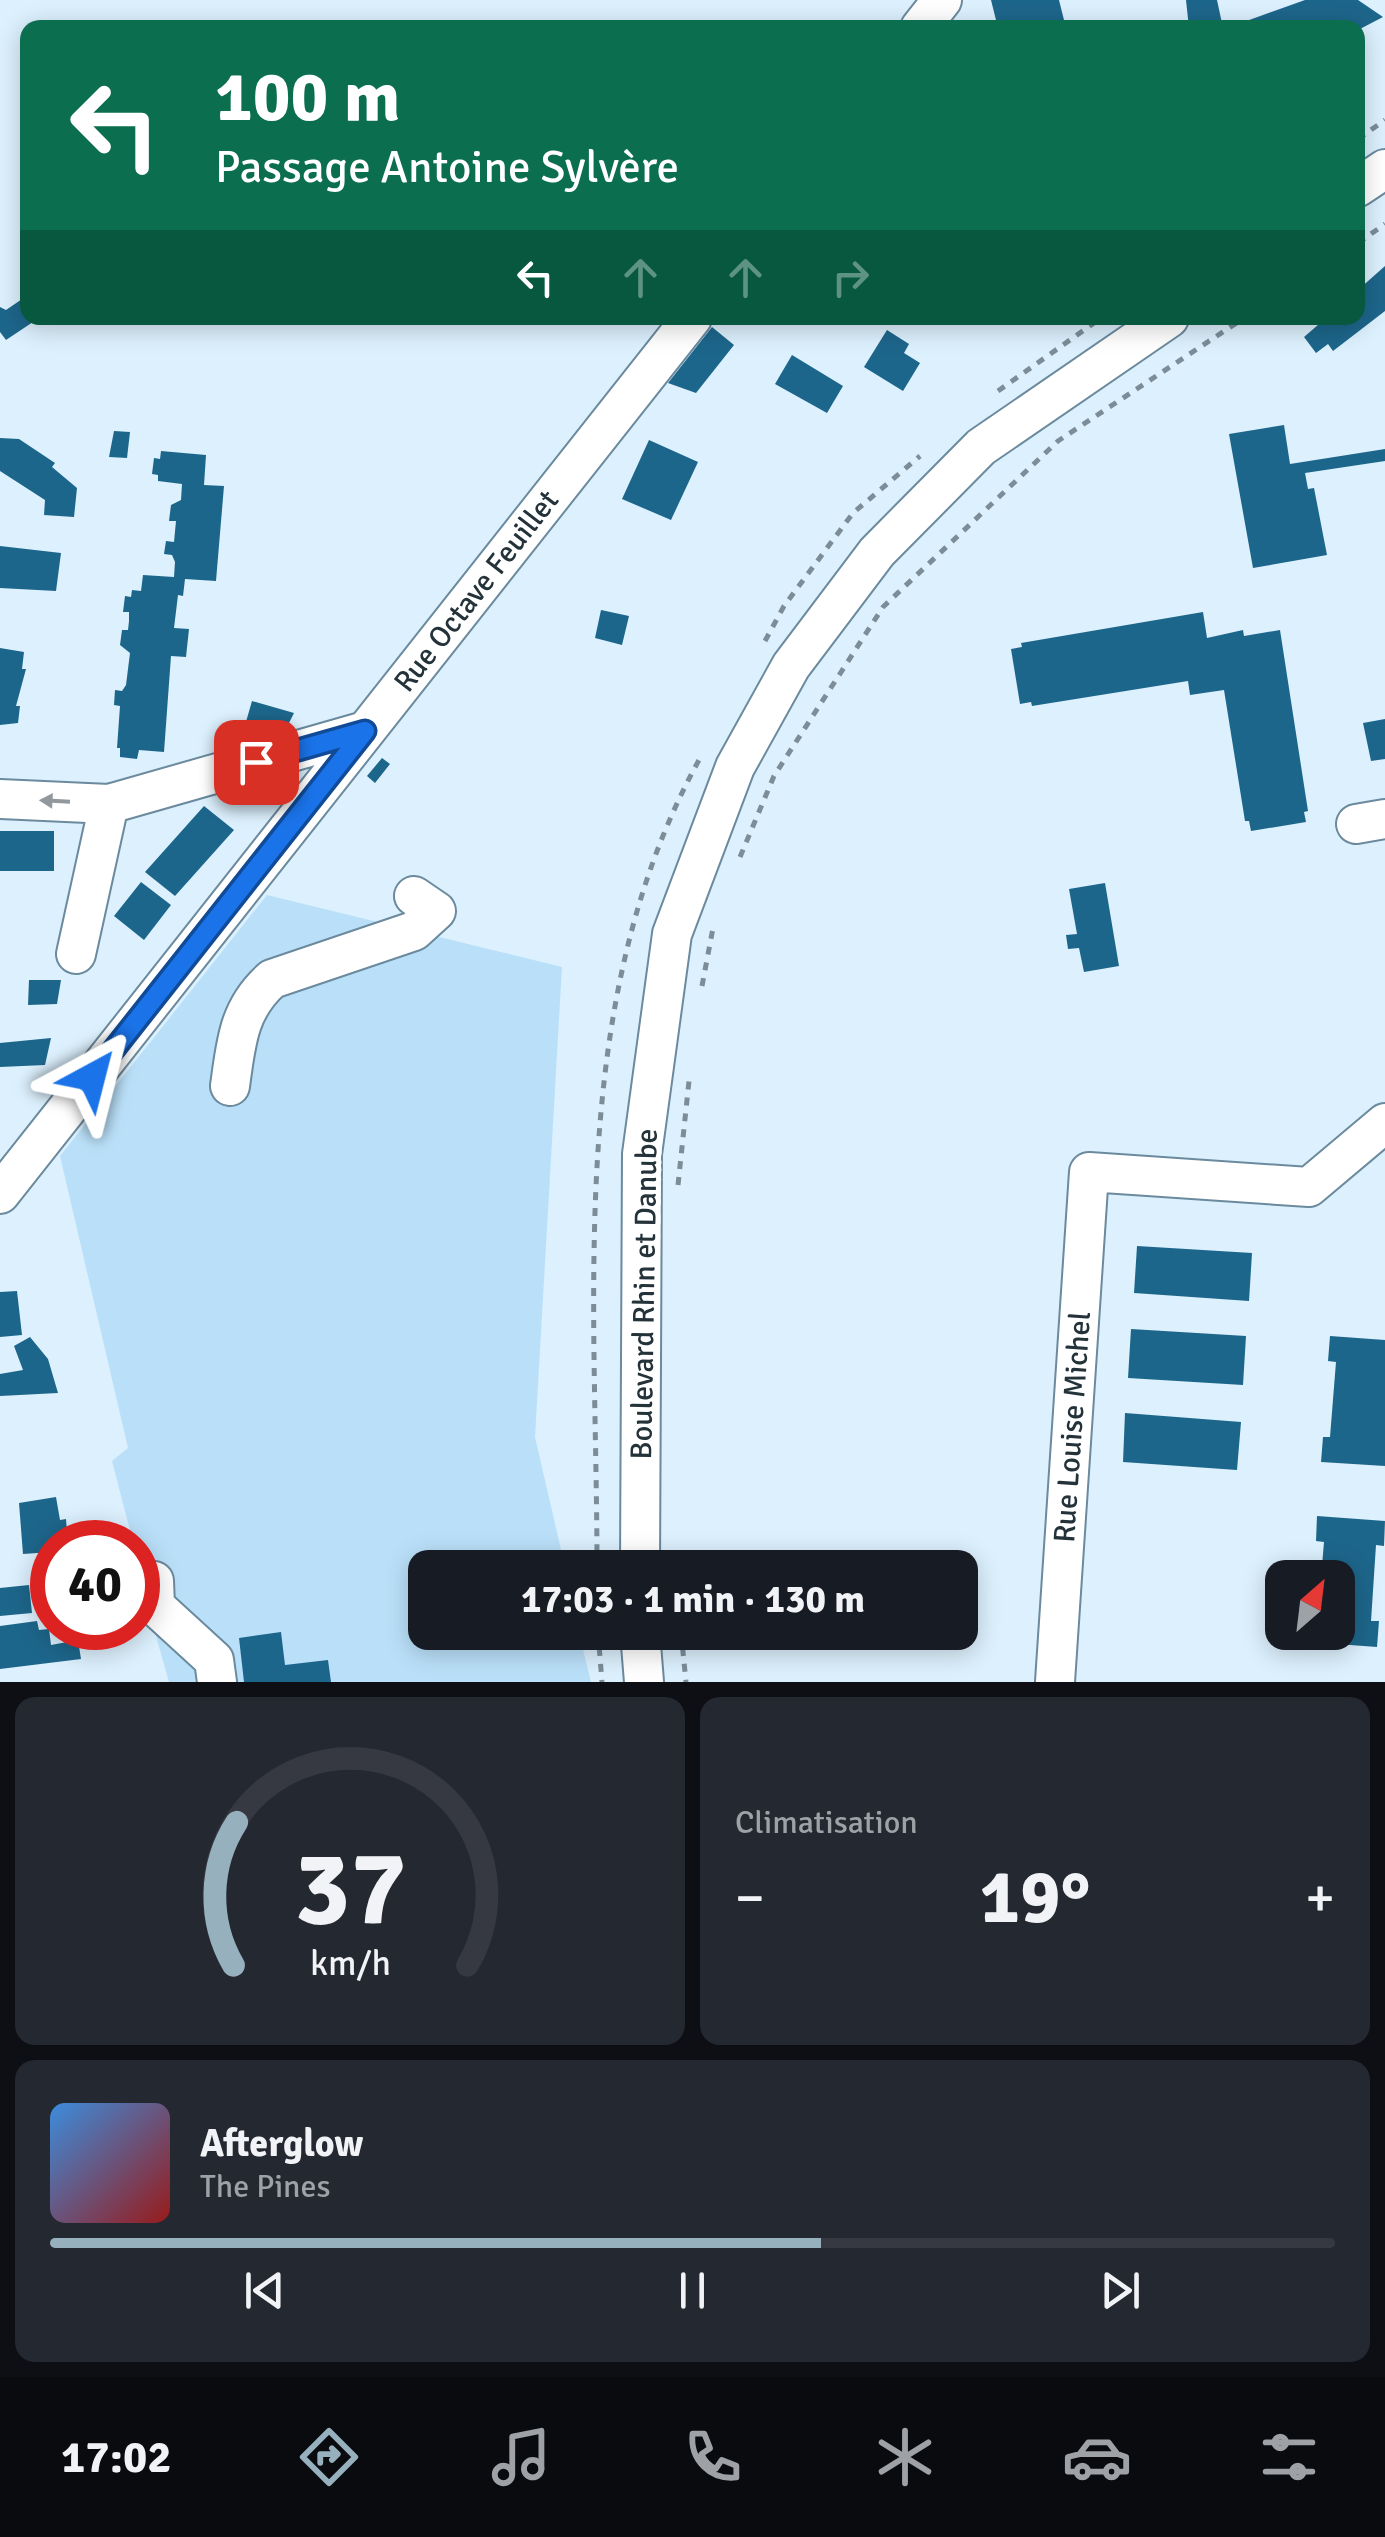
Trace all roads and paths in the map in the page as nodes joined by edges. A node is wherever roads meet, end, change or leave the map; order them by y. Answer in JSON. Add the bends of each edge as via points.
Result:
{"nodes":[{"id":1,"x":942,"y":0,"type":"edge"},
{"id":2,"x":926,"y":20,"type":"edge"},
{"id":3,"x":686,"y":325,"type":"edge"},
{"id":4,"x":1159,"y":325,"type":"edge"},
{"id":5,"x":1233,"y":325,"type":"edge"},
{"id":6,"x":365,"y":731,"type":"junction"},
{"id":7,"x":0,"y":799,"type":"edge"},
{"id":8,"x":109,"y":804,"type":"junction"},
{"id":9,"x":737,"y":865,"type":"dead end"},
{"id":10,"x":414,"y":896,"type":"dead end"},
{"id":11,"x":715,"y":918,"type":"dead end"},
{"id":12,"x":76,"y":954,"type":"dead end"},
{"id":13,"x":702,"y":988,"type":"dead end"},
{"id":14,"x":689,"y":1079,"type":"dead end"},
{"id":15,"x":230,"y":1086,"type":"dead end"},
{"id":16,"x":1385,"y":1123,"type":"edge"},
{"id":17,"x":678,"y":1192,"type":"dead end"},
{"id":18,"x":0,"y":1194,"type":"edge"},
{"id":19,"x":640,"y":1550,"type":"edge"},
{"id":20,"x":160,"y":1610,"type":"edge"},
{"id":21,"x":599,"y":1650,"type":"edge"},
{"id":22,"x":641,"y":1650,"type":"edge"},
{"id":23,"x":683,"y":1650,"type":"edge"},
{"id":24,"x":217,"y":1682,"type":"edge"},
{"id":25,"x":602,"y":1682,"type":"edge"},
{"id":26,"x":644,"y":1682,"type":"edge"},
{"id":27,"x":686,"y":1682,"type":"edge"},
{"id":28,"x":1055,"y":1682,"type":"edge"}],
"edges":[{"from":1,"to":2,"type":"street"},
{"from":3,"to":6,"type":"street","name":"Rue Octave Feuillet"},
{"from":4,"to":19,"type":"street","name":"Boulevard Rhin et Danube","via":[[982,447],[877,552],[791,666],[735,767],[672,934],[642,1154]]},
{"from":5,"to":9,"type":"path","via":[[1058,440],[883,607],[774,776]]},
{"from":6,"to":8,"type":"street"},
{"from":6,"to":18,"type":"street","name":"Rue Octave Feuillet"},
{"from":8,"to":7,"type":"street","one_way":true},
{"from":8,"to":12,"type":"street"},
{"from":10,"to":15,"type":"street","via":[[436,910],[414,931],[272,979],[254,994],[238,1024]]},
{"from":11,"to":13,"type":"path"},
{"from":14,"to":17,"type":"path"},
{"from":16,"to":28,"type":"street","name":"Rue Louise Michel","via":[[1309,1187],[1089,1172]]},
{"from":20,"to":24,"type":"street","via":[[214,1660]]},
{"from":21,"to":25,"type":"path"},
{"from":22,"to":26,"type":"street"},
{"from":23,"to":27,"type":"path"}]}
